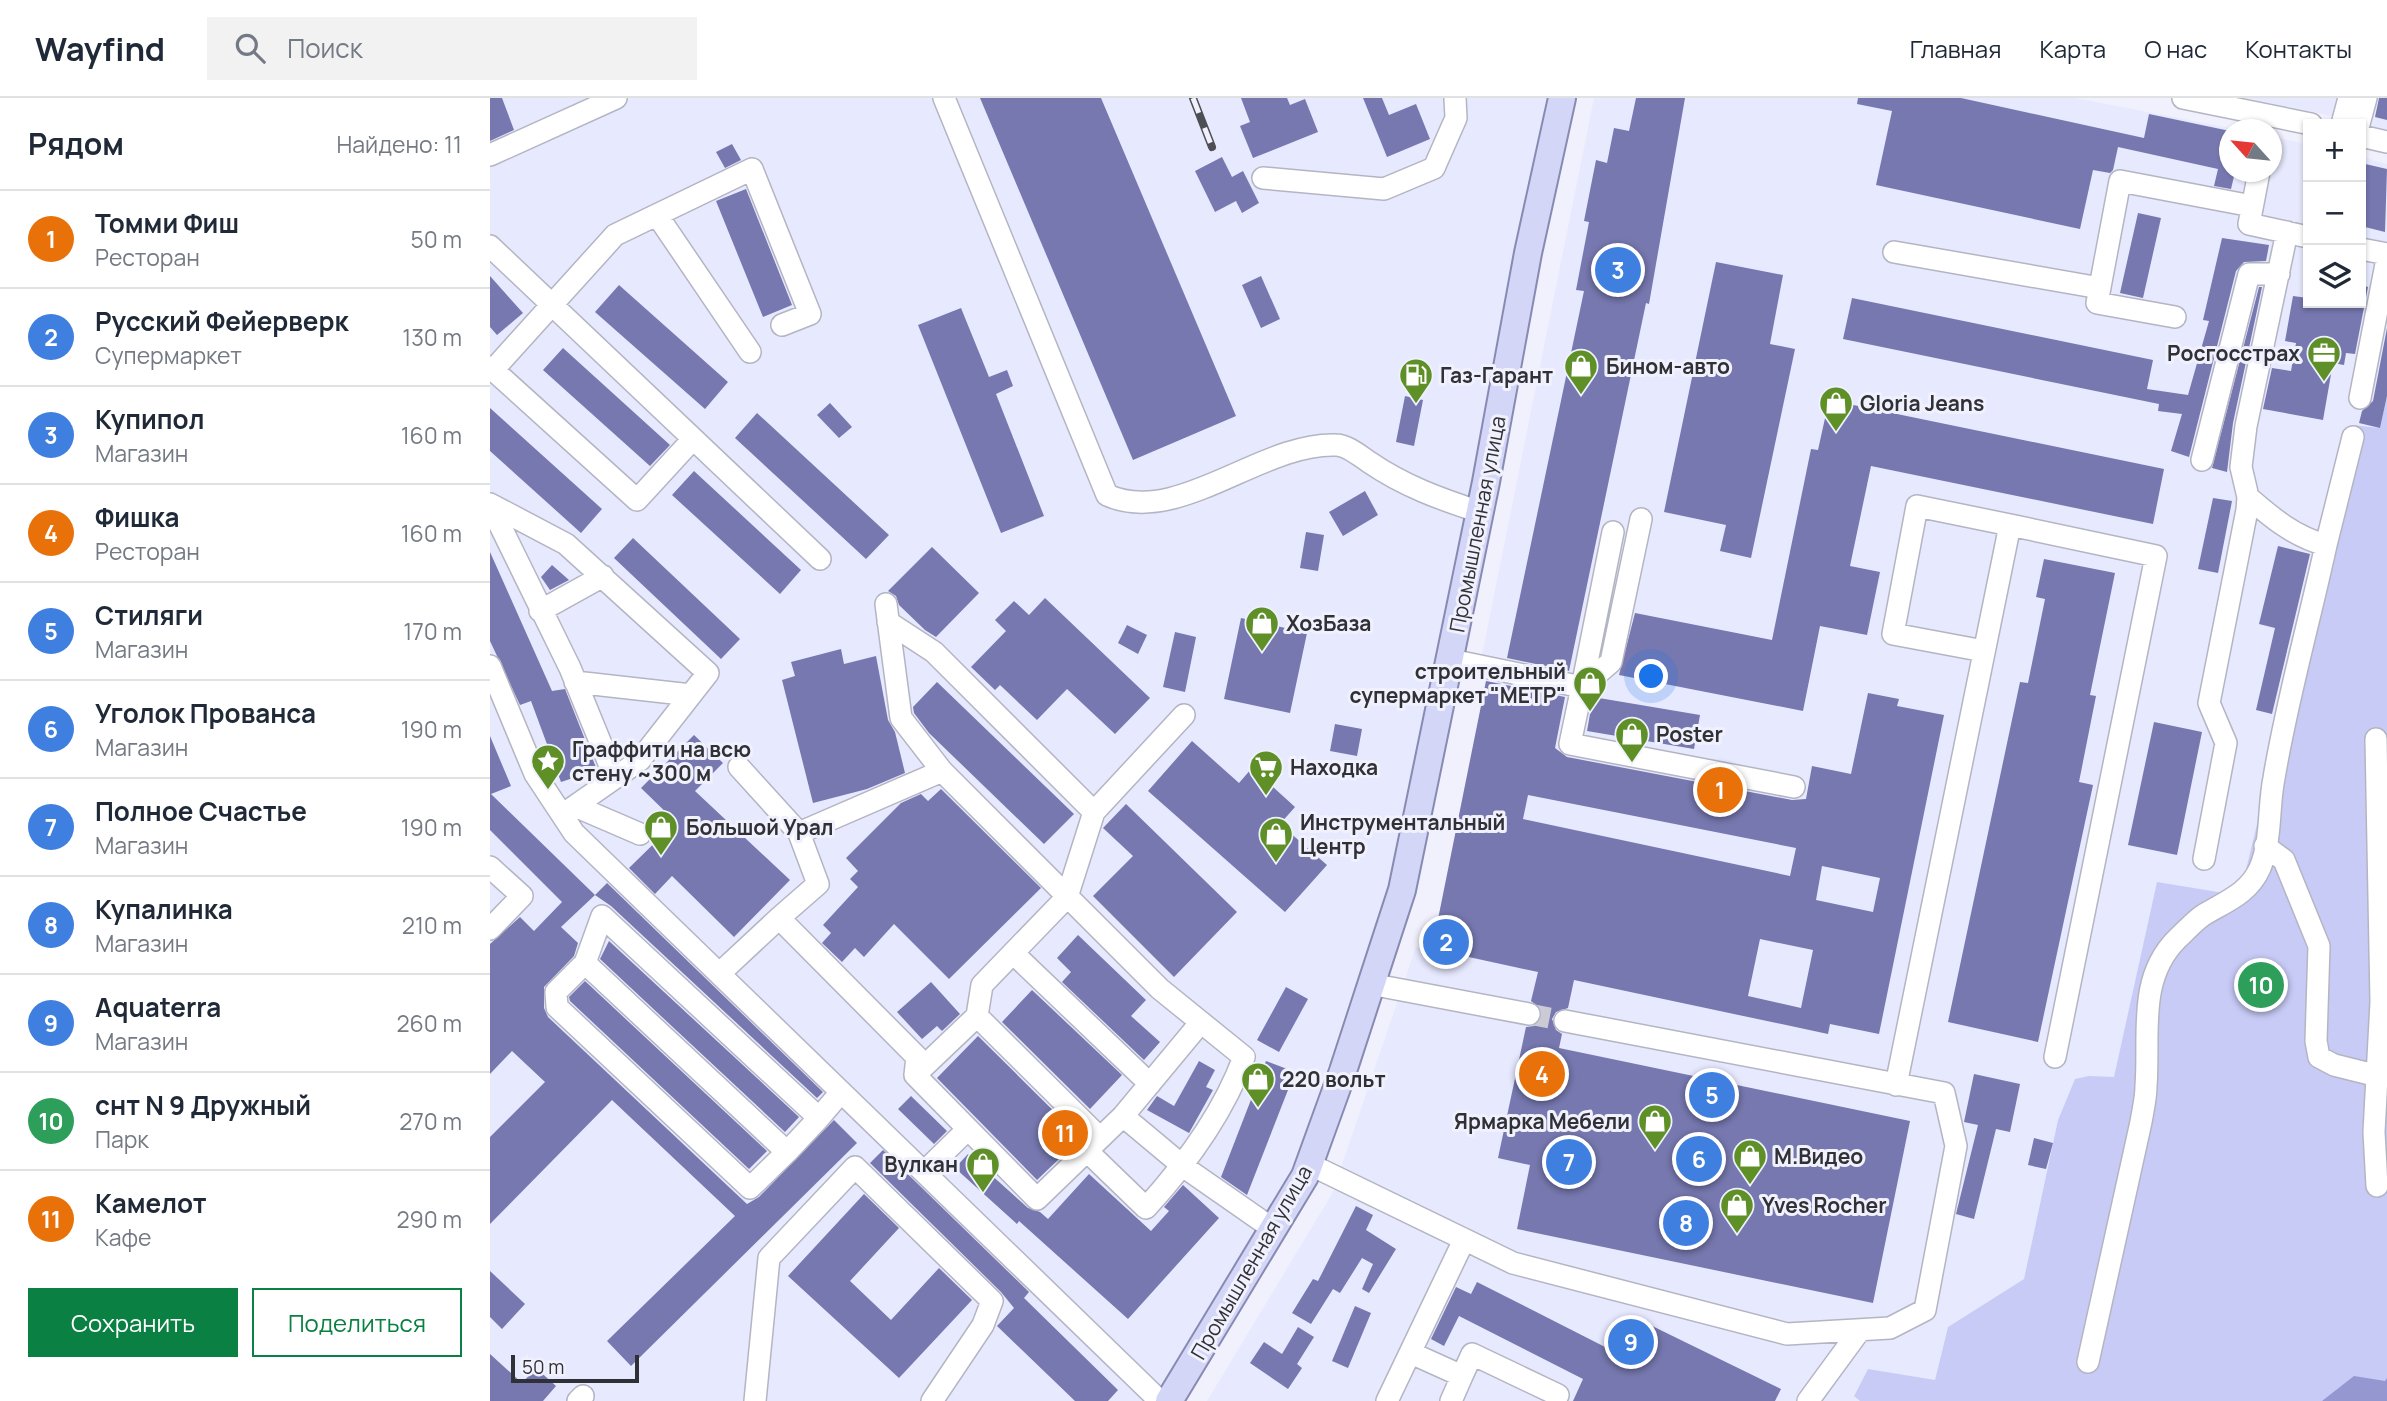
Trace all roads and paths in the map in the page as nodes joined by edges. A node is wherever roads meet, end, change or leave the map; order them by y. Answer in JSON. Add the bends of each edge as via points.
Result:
{"nodes":[{"id":1,"x":616,"y":98,"type":"edge"},
{"id":2,"x":944,"y":98,"type":"edge"},
{"id":3,"x":1455,"y":98,"type":"edge"},
{"id":4,"x":1562,"y":98,"type":"edge"},
{"id":5,"x":2183,"y":98,"type":"edge"},
{"id":6,"x":2349,"y":98,"type":"edge"},
{"id":7,"x":2366,"y":98,"type":"edge"},
{"id":8,"x":2250,"y":105,"type":"edge"},
{"id":9,"x":2267,"y":115,"type":"edge"},
{"id":10,"x":2343,"y":119,"type":"edge"},
{"id":11,"x":2360,"y":119,"type":"edge"},
{"id":12,"x":2303,"y":122,"type":"edge"},
{"id":13,"x":2366,"y":137,"type":"edge"},
{"id":14,"x":2387,"y":142,"type":"edge"},
{"id":15,"x":490,"y":155,"type":"edge"},
{"id":16,"x":1263,"y":178,"type":"dead end"},
{"id":17,"x":2257,"y":182,"type":"edge"},
{"id":18,"x":2252,"y":206,"type":"junction"},
{"id":19,"x":657,"y":215,"type":"junction"},
{"id":20,"x":2287,"y":232,"type":"junction"},
{"id":21,"x":2303,"y":236,"type":"edge"},
{"id":22,"x":490,"y":246,"type":"edge"},
{"id":23,"x":2366,"y":251,"type":"edge"},
{"id":24,"x":1894,"y":252,"type":"dead end"},
{"id":25,"x":2387,"y":257,"type":"edge"},
{"id":26,"x":2278,"y":274,"type":"junction"},
{"id":27,"x":2100,"y":288,"type":"junction"},
{"id":28,"x":2370,"y":296,"type":"edge"},
{"id":29,"x":552,"y":305,"type":"junction"},
{"id":30,"x":2175,"y":317,"type":"dead end"},
{"id":31,"x":782,"y":325,"type":"dead end"},
{"id":32,"x":750,"y":352,"type":"dead end"},
{"id":33,"x":491,"y":369,"type":"edge"},
{"id":34,"x":2360,"y":398,"type":"dead end"},
{"id":35,"x":2353,"y":437,"type":"dead end"},
{"id":36,"x":693,"y":439,"type":"junction"},
{"id":37,"x":2202,"y":460,"type":"dead end"},
{"id":38,"x":2248,"y":497,"type":"junction"},
{"id":39,"x":490,"y":505,"type":"edge"},
{"id":40,"x":1480,"y":512,"type":"junction"},
{"id":41,"x":1641,"y":519,"type":"dead end"},
{"id":42,"x":2010,"y":525,"type":"junction"},
{"id":43,"x":1613,"y":532,"type":"dead end"},
{"id":44,"x":2326,"y":545,"type":"junction"},
{"id":45,"x":820,"y":559,"type":"dead end"},
{"id":46,"x":603,"y":576,"type":"junction"},
{"id":47,"x":540,"y":611,"type":"junction"},
{"id":48,"x":1984,"y":651,"type":"junction"},
{"id":49,"x":1451,"y":660,"type":"junction"},
{"id":50,"x":490,"y":666,"type":"edge"},
{"id":51,"x":575,"y":682,"type":"junction"},
{"id":52,"x":1582,"y":687,"type":"junction"},
{"id":53,"x":691,"y":695,"type":"junction"},
{"id":54,"x":1184,"y":715,"type":"dead end"},
{"id":55,"x":2376,"y":739,"type":"dead end"},
{"id":56,"x":738,"y":767,"type":"dead end"},
{"id":57,"x":942,"y":771,"type":"junction"},
{"id":58,"x":615,"y":778,"type":"junction"},
{"id":59,"x":1794,"y":787,"type":"dead end"},
{"id":60,"x":568,"y":810,"type":"junction"},
{"id":61,"x":1094,"y":812,"type":"junction"},
{"id":62,"x":799,"y":833,"type":"junction"},
{"id":63,"x":640,"y":834,"type":"dead end"},
{"id":64,"x":2265,"y":846,"type":"junction"},
{"id":65,"x":2204,"y":859,"type":"dead end"},
{"id":66,"x":490,"y":867,"type":"edge"},
{"id":67,"x":1067,"y":897,"type":"junction"},
{"id":68,"x":779,"y":918,"type":"junction"},
{"id":69,"x":490,"y":929,"type":"edge"},
{"id":70,"x":1013,"y":953,"type":"junction"},
{"id":71,"x":585,"y":963,"type":"junction"},
{"id":72,"x":720,"y":973,"type":"junction"},
{"id":73,"x":1370,"y":984,"type":"junction"},
{"id":74,"x":1528,"y":1014,"type":"tunnel mouth"},
{"id":75,"x":977,"y":1016,"type":"junction"},
{"id":76,"x":1565,"y":1021,"type":"tunnel mouth"},
{"id":77,"x":1201,"y":1022,"type":"junction"},
{"id":78,"x":2055,"y":1057,"type":"dead end"},
{"id":79,"x":915,"y":1075,"type":"junction"},
{"id":80,"x":2378,"y":1076,"type":"junction"},
{"id":81,"x":1150,"y":1084,"type":"junction"},
{"id":82,"x":1896,"y":1085,"type":"junction"},
{"id":83,"x":841,"y":1092,"type":"junction"},
{"id":84,"x":1122,"y":1116,"type":"junction"},
{"id":85,"x":819,"y":1118,"type":"junction"},
{"id":86,"x":968,"y":1129,"type":"junction"},
{"id":87,"x":1093,"y":1144,"type":"junction"},
{"id":88,"x":787,"y":1152,"type":"junction"},
{"id":89,"x":1309,"y":1164,"type":"junction"},
{"id":90,"x":1184,"y":1167,"type":"junction"},
{"id":91,"x":924,"y":1172,"type":"junction"},
{"id":92,"x":2377,"y":1186,"type":"dead end"},
{"id":93,"x":1273,"y":1229,"type":"junction"},
{"id":94,"x":1464,"y":1240,"type":"junction"},
{"id":95,"x":1860,"y":1330,"type":"junction"},
{"id":96,"x":1410,"y":1353,"type":"junction"},
{"id":97,"x":2088,"y":1362,"type":"dead end"},
{"id":98,"x":1462,"y":1376,"type":"junction"},
{"id":99,"x":1544,"y":1394,"type":"edge"},
{"id":100,"x":755,"y":1401,"type":"edge"},
{"id":101,"x":932,"y":1401,"type":"edge"},
{"id":102,"x":1160,"y":1401,"type":"edge"},
{"id":103,"x":1169,"y":1401,"type":"edge"},
{"id":104,"x":1387,"y":1401,"type":"edge"},
{"id":105,"x":1451,"y":1401,"type":"edge"},
{"id":106,"x":1808,"y":1401,"type":"edge"}],
"edges":[{"from":1,"to":15,"type":"street"},
{"from":2,"to":40,"type":"street","via":[[1107,495],[1124,503],[1159,502],[1301,447],[1340,444],[1422,493]]},
{"from":3,"to":16,"type":"street","via":[[1455,118],[1434,167],[1384,189]]},
{"from":4,"to":40,"type":"main road","name":"Промышленная улица"},
{"from":5,"to":8,"type":"street"},
{"from":6,"to":10,"type":"street"},
{"from":7,"to":11,"type":"street"},
{"from":8,"to":9,"type":"street"},
{"from":9,"to":12,"type":"street"},
{"from":13,"to":14,"type":"street"},
{"from":17,"to":18,"type":"street"},
{"from":18,"to":20,"type":"street","via":[[2249,224]]},
{"from":18,"to":27,"type":"street","via":[[2120,181]]},
{"from":19,"to":29,"type":"street","via":[[615,235]]},
{"from":19,"to":31,"type":"street","via":[[752,169],[810,314]]},
{"from":19,"to":32,"type":"street"},
{"from":20,"to":21,"type":"street"},
{"from":20,"to":26,"type":"street"},
{"from":22,"to":29,"type":"street"},
{"from":23,"to":25,"type":"street"},
{"from":24,"to":27,"type":"street"},
{"from":25,"to":28,"type":"street"},
{"from":26,"to":37,"type":"street","via":[[2249,274]]},
{"from":26,"to":38,"type":"street","via":[[2246,426],[2241,467]]},
{"from":27,"to":30,"type":"street","via":[[2097,303]]},
{"from":28,"to":34,"type":"street"},
{"from":29,"to":33,"type":"street"},
{"from":29,"to":36,"type":"street"},
{"from":33,"to":36,"type":"street","via":[[637,500]]},
{"from":35,"to":44,"type":"street"},
{"from":36,"to":45,"type":"street"},
{"from":38,"to":44,"type":"street","via":[[2280,525]]},
{"from":38,"to":65,"type":"street","via":[[2209,703],[2226,743]]},
{"from":39,"to":46,"type":"street","via":[[566,544]]},
{"from":39,"to":47,"type":"street"},
{"from":40,"to":49,"type":"main road","name":"Промышленная улица"},
{"from":41,"to":52,"type":"street","via":[[1611,662]]},
{"from":42,"to":48,"type":"street"},
{"from":42,"to":48,"type":"street","via":[[1917,506],[1893,634]]},
{"from":42,"to":78,"type":"street","via":[[2156,556]]},
{"from":43,"to":52,"type":"street"},
{"from":44,"to":64,"type":"street","via":[[2273,779]]},
{"from":46,"to":47,"type":"street"},
{"from":46,"to":53,"type":"street","via":[[708,673]]},
{"from":47,"to":51,"type":"street"},
{"from":48,"to":82,"type":"street"},
{"from":49,"to":52,"type":"street"},
{"from":49,"to":73,"type":"main road","name":"Промышленная улица","via":[[1402,890]]},
{"from":50,"to":60,"type":"street","via":[[535,774]]},
{"from":51,"to":53,"type":"street"},
{"from":51,"to":58,"type":"street"},
{"from":52,"to":59,"type":"street","via":[[1570,744]]},
{"from":53,"to":58,"type":"street","via":[[640,760]]},
{"from":54,"to":61,"type":"street"},
{"from":55,"to":80,"type":"street","via":[[2381,911]]},
{"from":56,"to":62,"type":"street"},
{"from":57,"to":61,"type":"street","via":[[901,718],[887,613],[934,652]]},
{"from":57,"to":62,"type":"street"},
{"from":57,"to":67,"type":"street"},
{"from":58,"to":60,"type":"street"},
{"from":60,"to":63,"type":"street"},
{"from":60,"to":72,"type":"street","via":[[574,833]]},
{"from":61,"to":67,"type":"street"},
{"from":62,"to":68,"type":"street","via":[[818,884]]},
{"from":64,"to":80,"type":"street","via":[[2284,860],[2319,946],[2319,1057]]},
{"from":64,"to":97,"type":"street","via":[[2251,885],[2203,915],[2175,942],[2151,987],[2141,1122]]},
{"from":66,"to":69,"type":"street","via":[[522,896]]},
{"from":67,"to":70,"type":"street"},
{"from":67,"to":77,"type":"street","via":[[1160,989]]},
{"from":68,"to":72,"type":"street"},
{"from":68,"to":79,"type":"street","via":[[917,1057]]},
{"from":70,"to":75,"type":"street","via":[[982,985]]},
{"from":70,"to":81,"type":"street"},
{"from":71,"to":85,"type":"street","via":[[602,916]]},
{"from":71,"to":88,"type":"street"},
{"from":71,"to":88,"type":"street","via":[[556,992],[557,1007],[750,1188]]},
{"from":72,"to":83,"type":"street"},
{"from":73,"to":74,"type":"street"},
{"from":73,"to":89,"type":"main road","name":"Промышленная улица"},
{"from":75,"to":79,"type":"street"},
{"from":75,"to":87,"type":"street"},
{"from":76,"to":82,"type":"street"},
{"from":77,"to":81,"type":"street"},
{"from":77,"to":90,"type":"street","via":[[1244,1056],[1233,1087]]},
{"from":79,"to":86,"type":"street"},
{"from":80,"to":92,"type":"street"},
{"from":81,"to":84,"type":"street"},
{"from":82,"to":95,"type":"street","via":[[1944,1093],[1956,1146],[1925,1310],[1890,1328]]},
{"from":83,"to":85,"type":"street"},
{"from":83,"to":91,"type":"street"},
{"from":84,"to":87,"type":"street"},
{"from":84,"to":90,"type":"street"},
{"from":85,"to":88,"type":"street"},
{"from":86,"to":87,"type":"street","via":[[1037,1199]]},
{"from":86,"to":91,"type":"street"},
{"from":87,"to":90,"type":"street","via":[[1146,1208]]},
{"from":89,"to":93,"type":"main road","name":"Промышленная улица"},
{"from":89,"to":94,"type":"street"},
{"from":90,"to":93,"type":"street"},
{"from":91,"to":102,"type":"street"},
{"from":93,"to":103,"type":"main road","name":"Промышленная улица"},
{"from":94,"to":95,"type":"street","via":[[1513,1263],[1787,1334]]},
{"from":94,"to":96,"type":"street"},
{"from":95,"to":106,"type":"street"},
{"from":96,"to":98,"type":"street"},
{"from":96,"to":104,"type":"street"},
{"from":98,"to":99,"type":"street","via":[[1472,1354]]},
{"from":98,"to":105,"type":"street"},
{"from":100,"to":101,"type":"street","via":[[769,1258],[855,1167],[992,1301],[983,1325]]}]}
